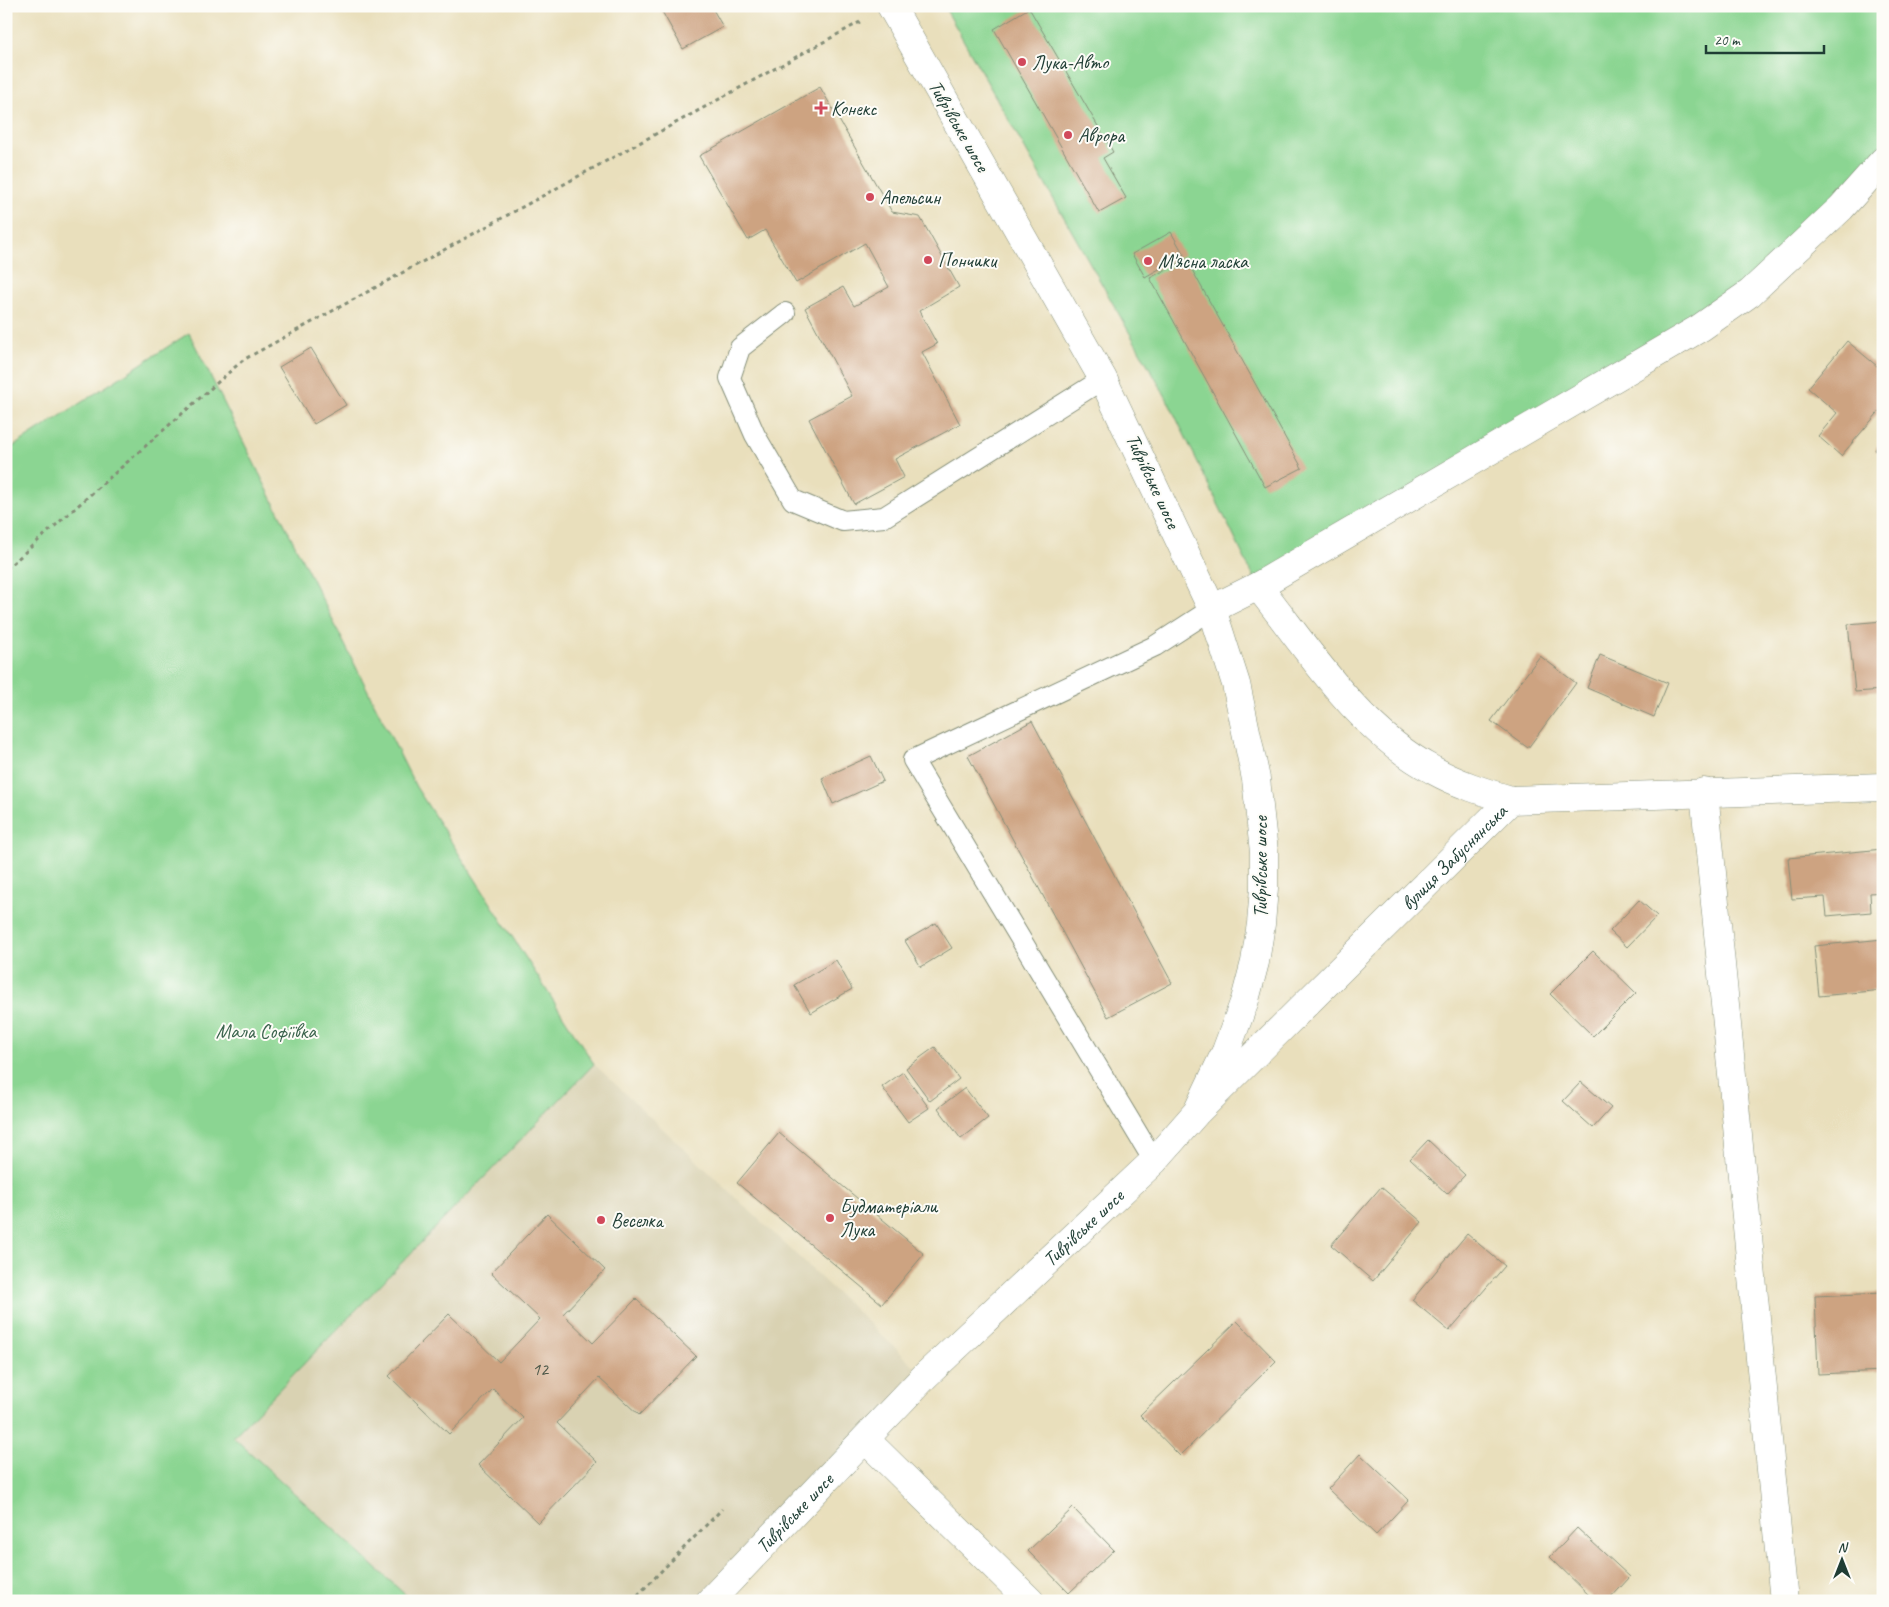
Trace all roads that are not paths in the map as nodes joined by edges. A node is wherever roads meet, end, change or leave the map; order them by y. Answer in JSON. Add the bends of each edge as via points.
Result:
{"nodes":[{"id":1,"x":890,"y":6,"type":"edge"},
{"id":2,"x":1883,"y":161,"type":"edge"},
{"id":3,"x":785,"y":313,"type":"dead end"},
{"id":4,"x":1103,"y":378,"type":"junction"},
{"id":5,"x":1258,"y":586,"type":"junction"},
{"id":6,"x":1212,"y":609,"type":"junction"},
{"id":7,"x":1883,"y":787,"type":"edge"},
{"id":8,"x":1704,"y":792,"type":"junction"},
{"id":9,"x":1511,"y":800,"type":"junction"},
{"id":10,"x":1196,"y":1112,"type":"junction"},
{"id":11,"x":1154,"y":1162,"type":"junction"},
{"id":12,"x":866,"y":1440,"type":"junction"},
{"id":13,"x":710,"y":1601,"type":"edge"},
{"id":14,"x":1030,"y":1601,"type":"edge"},
{"id":15,"x":1784,"y":1601,"type":"edge"}],
"edges":[{"from":1,"to":4,"type":"street","name":"Тиврівське шосе"},
{"from":2,"to":5,"type":"street","via":[[1841,208],[1757,286],[1700,328]]},
{"from":3,"to":4,"type":"lane","via":[[740,348],[730,378],[755,435],[793,500],[843,521],[884,517]]},
{"from":4,"to":6,"type":"street","name":"Тиврівське шосе"},
{"from":5,"to":6,"type":"street"},
{"from":5,"to":9,"type":"street","via":[[1356,709],[1388,740],[1432,770],[1466,786]]},
{"from":6,"to":10,"type":"street","name":"Тиврівське шосе","via":[[1248,730],[1261,814],[1264,888],[1255,962],[1245,1000],[1226,1051]]},
{"from":6,"to":11,"type":"lane","via":[[1155,646],[914,760]]},
{"from":7,"to":8,"type":"street","name":"вулиця Забуснянська"},
{"from":8,"to":9,"type":"street","name":"вулиця Забуснянська"},
{"from":8,"to":15,"type":"street"},
{"from":9,"to":10,"type":"street","name":"вулиця Забуснянська"},
{"from":10,"to":11,"type":"street","name":"Тиврівське шосе"},
{"from":11,"to":12,"type":"street","name":"Тиврівське шосе","via":[[925,1376]]},
{"from":12,"to":13,"type":"street","name":"Тиврівське шосе"},
{"from":12,"to":14,"type":"street"}]}
